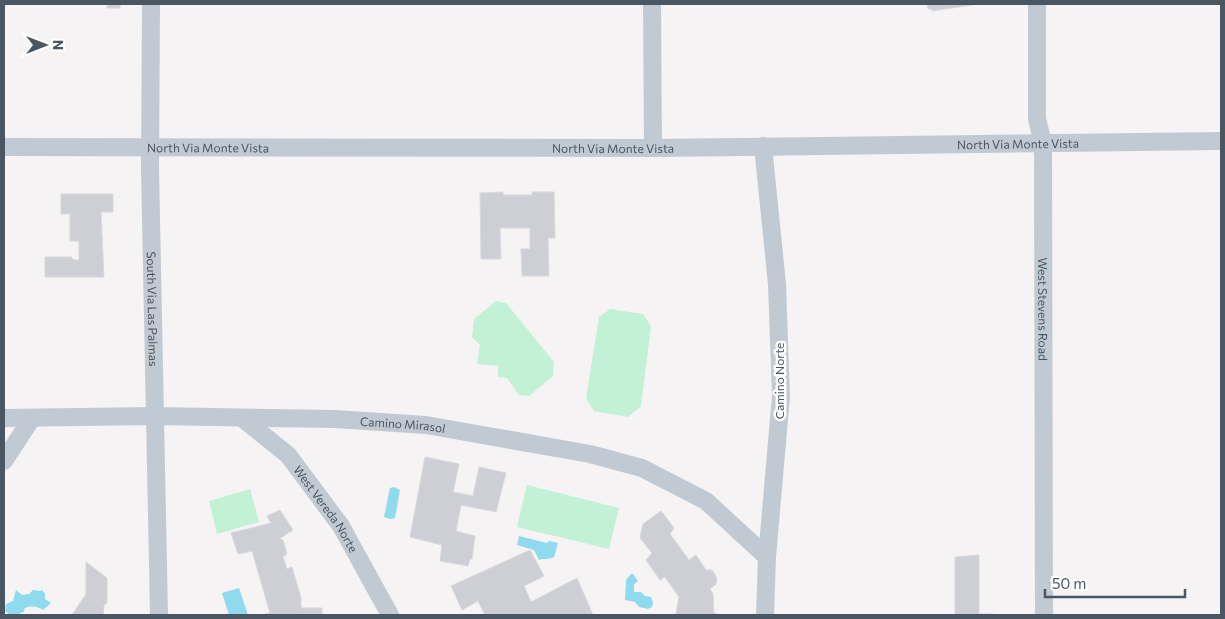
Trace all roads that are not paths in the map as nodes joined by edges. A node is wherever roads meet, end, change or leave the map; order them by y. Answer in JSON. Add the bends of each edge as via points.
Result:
{"nodes":[{"id":1,"x":151,"y":4,"type":"edge"},
{"id":2,"x":652,"y":4,"type":"edge"},
{"id":3,"x":1038,"y":4,"type":"edge"},
{"id":4,"x":1221,"y":141,"type":"edge"},
{"id":5,"x":1043,"y":143,"type":"junction"},
{"id":6,"x":4,"y":146,"type":"edge"},
{"id":7,"x":150,"y":146,"type":"junction"},
{"id":8,"x":763,"y":146,"type":"junction"},
{"id":9,"x":653,"y":148,"type":"junction"},
{"id":10,"x":155,"y":416,"type":"junction"},
{"id":11,"x":4,"y":418,"type":"edge"},
{"id":12,"x":32,"y":418,"type":"junction"},
{"id":13,"x":242,"y":418,"type":"junction"},
{"id":14,"x":4,"y":461,"type":"edge"},
{"id":15,"x":767,"y":557,"type":"junction"},
{"id":16,"x":159,"y":615,"type":"edge"},
{"id":17,"x":390,"y":615,"type":"edge"},
{"id":18,"x":765,"y":615,"type":"edge"},
{"id":19,"x":1044,"y":615,"type":"edge"}],
"edges":[{"from":1,"to":7,"type":"street","name":"South Via Las Palmas"},
{"from":2,"to":9,"type":"street"},
{"from":3,"to":5,"type":"street","name":"West Stevens Road","via":[[1037,119]]},
{"from":4,"to":5,"type":"street","name":"North Via Monte Vista"},
{"from":5,"to":8,"type":"street","name":"North Via Monte Vista"},
{"from":5,"to":19,"type":"street","name":"West Stevens Road"},
{"from":6,"to":7,"type":"street","name":"North Via Monte Vista"},
{"from":7,"to":9,"type":"street","name":"North Via Monte Vista"},
{"from":7,"to":10,"type":"street","name":"South Via Las Palmas"},
{"from":8,"to":9,"type":"street","name":"North Via Monte Vista"},
{"from":8,"to":15,"type":"street","name":"Camino Norte","via":[[777,284],[781,396]]},
{"from":10,"to":12,"type":"street","name":"Camino Mirasol"},
{"from":10,"to":13,"type":"street","name":"Camino Mirasol"},
{"from":10,"to":16,"type":"street","name":"South Via Las Palmas"},
{"from":11,"to":12,"type":"street","name":"Camino Mirasol"},
{"from":12,"to":14,"type":"street"},
{"from":13,"to":15,"type":"street","name":"Camino Mirasol","via":[[336,419],[426,425],[590,454],[642,468],[706,500]]},
{"from":13,"to":17,"type":"street","name":"West Vereda Norte","via":[[288,455],[341,526]]},
{"from":15,"to":18,"type":"street","name":"Camino Norte"}]}
